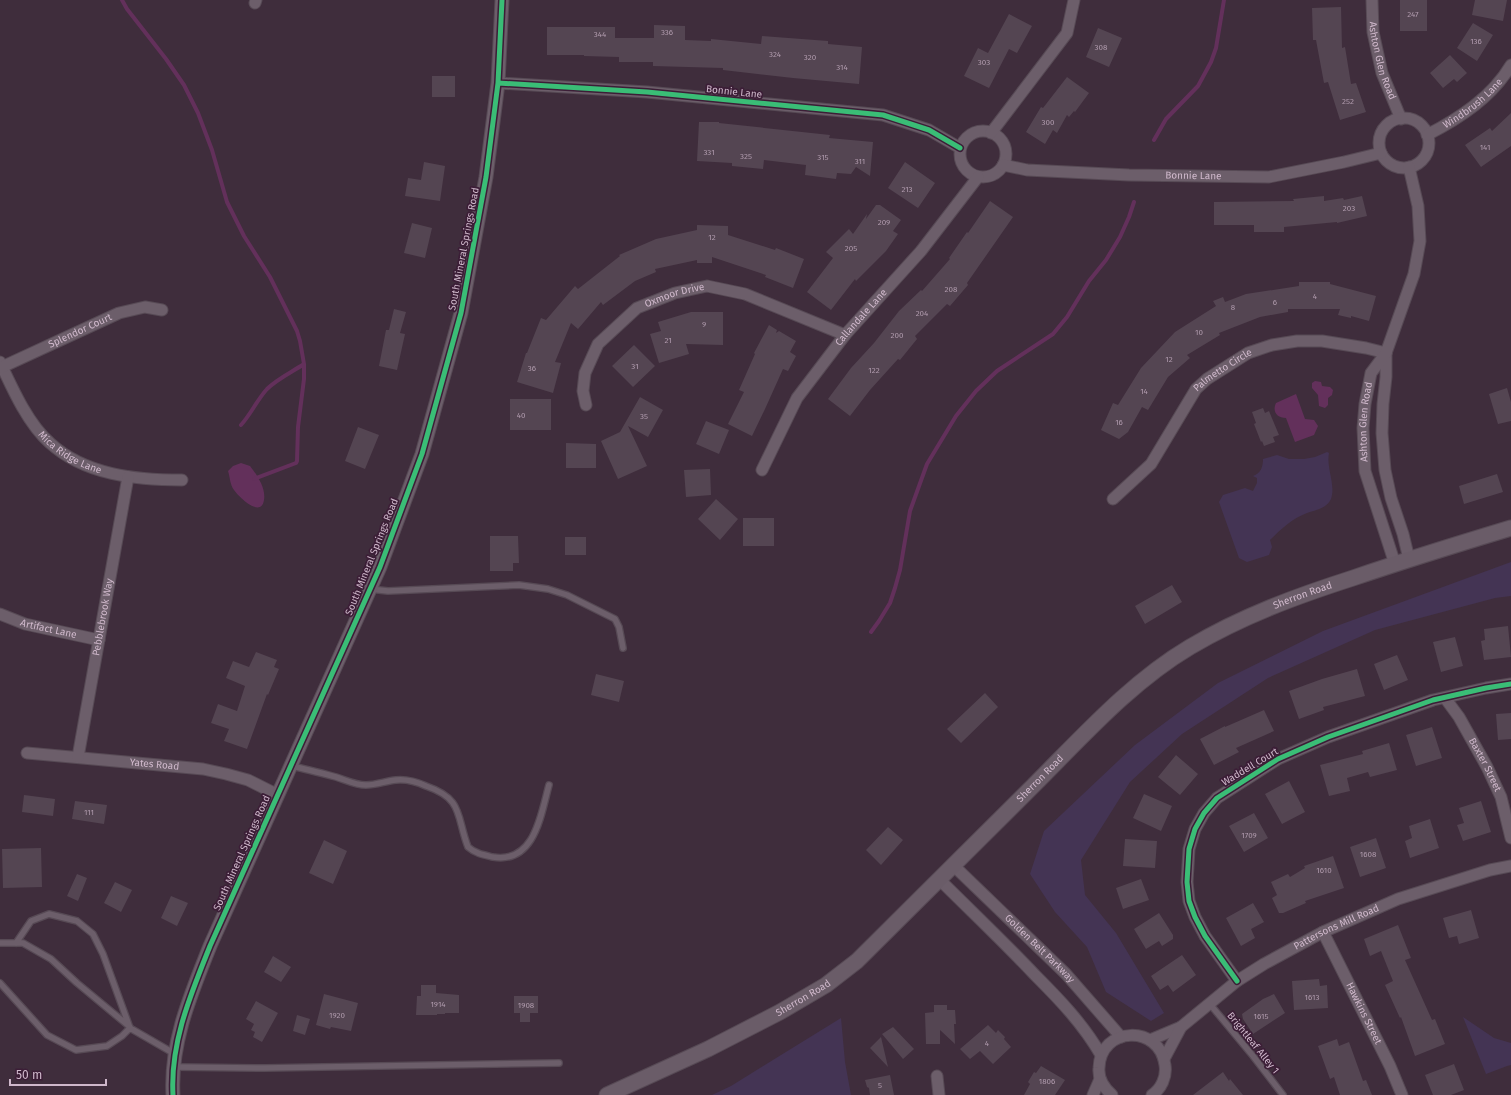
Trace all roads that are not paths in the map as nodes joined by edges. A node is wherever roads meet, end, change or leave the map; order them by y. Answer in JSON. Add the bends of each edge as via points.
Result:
{"nodes":[{"id":1,"x":502,"y":0,"type":"edge"},
{"id":2,"x":1074,"y":0,"type":"edge"},
{"id":3,"x":1372,"y":0,"type":"edge"},
{"id":4,"x":1511,"y":64,"type":"edge"},
{"id":5,"x":498,"y":82,"type":"junction"},
{"id":6,"x":1401,"y":119,"type":"junction"},
{"id":7,"x":991,"y":133,"type":"junction"},
{"id":8,"x":1427,"y":135,"type":"junction"},
{"id":9,"x":960,"y":148,"type":"junction"},
{"id":10,"x":1381,"y":153,"type":"junction"},
{"id":11,"x":1003,"y":165,"type":"junction"},
{"id":12,"x":1409,"y":167,"type":"junction"},
{"id":13,"x":978,"y":177,"type":"junction"},
{"id":14,"x":162,"y":310,"type":"dead end"},
{"id":15,"x":845,"y":335,"type":"junction"},
{"id":16,"x":1386,"y":353,"type":"junction"},
{"id":17,"x":1,"y":364,"type":"edge"},
{"id":18,"x":586,"y":404,"type":"dead end"},
{"id":19,"x":762,"y":470,"type":"dead end"},
{"id":20,"x":128,"y":477,"type":"junction"},
{"id":21,"x":182,"y":480,"type":"dead end"},
{"id":22,"x":1114,"y":499,"type":"dead end"},
{"id":23,"x":1511,"y":528,"type":"edge"},
{"id":24,"x":1402,"y":562,"type":"junction"},
{"id":25,"x":370,"y":589,"type":"junction"},
{"id":26,"x":0,"y":614,"type":"edge"},
{"id":27,"x":99,"y":640,"type":"junction"},
{"id":28,"x":623,"y":648,"type":"dead end"},
{"id":29,"x":1511,"y":684,"type":"edge"},
{"id":30,"x":1445,"y":698,"type":"junction"},
{"id":31,"x":27,"y":753,"type":"dead end"},
{"id":32,"x":78,"y":757,"type":"junction"},
{"id":33,"x":291,"y":766,"type":"junction"},
{"id":34,"x":549,"y":785,"type":"dead end"},
{"id":35,"x":278,"y":795,"type":"junction"},
{"id":36,"x":1511,"y":838,"type":"edge"},
{"id":37,"x":954,"y":866,"type":"junction"},
{"id":38,"x":1511,"y":866,"type":"edge"},
{"id":39,"x":940,"y":880,"type":"junction"},
{"id":40,"x":1323,"y":932,"type":"junction"},
{"id":41,"x":0,"y":943,"type":"edge"},
{"id":42,"x":16,"y":943,"type":"junction"},
{"id":43,"x":1237,"y":981,"type":"junction"},
{"id":44,"x":0,"y":983,"type":"edge"},
{"id":45,"x":1209,"y":1003,"type":"junction"},
{"id":46,"x":1181,"y":1027,"type":"junction"},
{"id":47,"x":130,"y":1028,"type":"junction"},
{"id":48,"x":1121,"y":1037,"type":"junction"},
{"id":49,"x":1150,"y":1040,"type":"junction"},
{"id":50,"x":1101,"y":1055,"type":"junction"},
{"id":51,"x":1164,"y":1058,"type":"junction"},
{"id":52,"x":174,"y":1060,"type":"junction"},
{"id":53,"x":559,"y":1063,"type":"dead end"},
{"id":54,"x":937,"y":1076,"type":"dead end"},
{"id":55,"x":1100,"y":1079,"type":"junction"},
{"id":56,"x":1163,"y":1091,"type":"edge"},
{"id":57,"x":173,"y":1095,"type":"edge"},
{"id":58,"x":607,"y":1095,"type":"edge"},
{"id":59,"x":939,"y":1095,"type":"edge"},
{"id":60,"x":1093,"y":1095,"type":"edge"},
{"id":61,"x":1112,"y":1095,"type":"edge"},
{"id":62,"x":1152,"y":1095,"type":"edge"},
{"id":63,"x":1283,"y":1095,"type":"edge"},
{"id":64,"x":1402,"y":1095,"type":"edge"}],
"edges":[{"from":1,"to":5,"type":"street","name":"South Mineral Springs Road"},
{"from":2,"to":7,"type":"street","via":[[1067,33]]},
{"from":3,"to":6,"type":"street","name":"Ashton Glen Road","via":[[1372,32],[1382,73]]},
{"from":4,"to":8,"type":"street","name":"Windbrush Lane","via":[[1479,102],[1455,120]]},
{"from":5,"to":9,"type":"street","name":"Bonnie Lane","via":[[647,92],[883,115],[929,130]]},
{"from":5,"to":25,"type":"street","name":"South Mineral Springs Road","via":[[488,164],[461,312],[422,454]]},
{"from":6,"to":8,"type":"street","via":[[1416,122],[1423,127]]},
{"from":6,"to":10,"type":"street","via":[[1393,121],[1381,133]]},
{"from":7,"to":9,"type":"street","via":[[976,132],[969,136]]},
{"from":7,"to":11,"type":"street","via":[[1003,142],[1006,158]]},
{"from":8,"to":12,"type":"street","via":[[1428,151],[1417,164]]},
{"from":9,"to":13,"type":"street","via":[[961,163],[971,174]]},
{"from":10,"to":11,"type":"street","name":"Bonnie Lane","via":[[1269,177],[1130,175],[1027,170]]},
{"from":10,"to":12,"type":"street","via":[[1392,165]]},
{"from":11,"to":13,"type":"street","via":[[993,175]]},
{"from":12,"to":16,"type":"street","name":"Ashton Glen Road","via":[[1418,206],[1420,241],[1414,274]]},
{"from":13,"to":15,"type":"street","name":"Callandale Lane","via":[[921,251]]},
{"from":14,"to":17,"type":"street","name":"Splendor Court","via":[[145,307],[119,313]]},
{"from":15,"to":18,"type":"street","name":"Oxmoor Drive","via":[[745,294],[707,286],[675,293],[637,308],[598,344],[585,373],[583,391]]},
{"from":15,"to":19,"type":"street","name":"Callandale Lane","via":[[797,398]]},
{"from":16,"to":22,"type":"street","name":"Palmetto Circle","via":[[1322,341],[1272,344],[1248,353],[1196,389],[1151,464]]},
{"from":16,"to":24,"type":"street","name":"Ashton Glen Road","via":[[1382,432],[1385,470],[1402,534]]},
{"from":16,"to":24,"type":"street","name":"Ashton Glen Road","via":[[1371,372],[1365,404],[1365,471]]},
{"from":17,"to":20,"type":"street","name":"Mica Ridge Lane","via":[[28,416],[49,442],[68,457]]},
{"from":20,"to":21,"type":"street","name":"Mica Ridge Lane"},
{"from":20,"to":27,"type":"street","name":"Pebblebrook Way"},
{"from":23,"to":24,"type":"main road","name":"Sherron Road"},
{"from":24,"to":37,"type":"main road","name":"Sherron Road","via":[[1256,612],[1189,647],[1149,676],[1103,716]]},
{"from":25,"to":28,"type":"lane","via":[[388,591],[520,585],[548,588],[615,619]]},
{"from":25,"to":33,"type":"street","name":"South Mineral Springs Road"},
{"from":26,"to":27,"type":"street","name":"Artifact Lane","via":[[25,624]]},
{"from":27,"to":32,"type":"street","name":"Pebblebrook Way"},
{"from":29,"to":30,"type":"street","name":"Waddell Court"},
{"from":30,"to":36,"type":"street","name":"Baxter Street","via":[[1459,717],[1501,796]]},
{"from":30,"to":43,"type":"street","name":"Waddell Court","via":[[1328,737],[1278,759],[1217,798],[1204,813],[1195,829],[1189,849],[1187,882],[1190,901],[1205,936]]},
{"from":31,"to":32,"type":"street","name":"Yates Road"},
{"from":32,"to":35,"type":"street","name":"Yates Road","via":[[211,771],[248,780]]},
{"from":33,"to":34,"type":"lane","via":[[366,785],[404,780],[436,789],[452,800],[460,816],[468,847],[481,855],[497,857],[515,855],[529,844]]},
{"from":33,"to":35,"type":"street","name":"South Mineral Springs Road"},
{"from":35,"to":52,"type":"street","name":"South Mineral Springs Road","via":[[195,982],[181,1024]]},
{"from":37,"to":39,"type":"main road","name":"Sherron Road"},
{"from":37,"to":48,"type":"street","name":"Golden Belt Parkway","via":[[1066,974]]},
{"from":38,"to":40,"type":"street","name":"Pattersons Mill Road","via":[[1490,870],[1398,899]]},
{"from":39,"to":50,"type":"street","name":"Golden Belt Parkway","via":[[1070,1011]]},
{"from":39,"to":58,"type":"main road","name":"Sherron Road","via":[[857,961],[826,985],[708,1049]]},
{"from":40,"to":43,"type":"street","name":"Pattersons Mill Road"},
{"from":40,"to":64,"type":"street","name":"Hawkins Street"},
{"from":41,"to":42,"type":"lane"},
{"from":42,"to":47,"type":"lane","via":[[23,943],[51,959]]},
{"from":42,"to":47,"type":"lane","via":[[31,921],[49,914],[77,921],[93,934],[103,954]]},
{"from":43,"to":45,"type":"street","name":"Pattersons Mill Road"},
{"from":44,"to":47,"type":"lane","via":[[47,1035],[76,1050],[106,1046]]},
{"from":45,"to":46,"type":"street","name":"Pattersons Mill Road"},
{"from":45,"to":63,"type":"lane","name":"Brightleaf Alley 1"},
{"from":46,"to":49,"type":"street","name":"Pattersons Mill Road"},
{"from":46,"to":51,"type":"street","name":"Pattersons Mill Road"},
{"from":47,"to":52,"type":"lane"},
{"from":48,"to":49,"type":"street","via":[[1136,1036]]},
{"from":48,"to":50,"type":"street","via":[[1106,1047]]},
{"from":49,"to":51,"type":"street"},
{"from":50,"to":55,"type":"street"},
{"from":51,"to":56,"type":"street","via":[[1166,1068]]},
{"from":52,"to":53,"type":"lane","via":[[265,1068]]},
{"from":52,"to":57,"type":"street","name":"South Mineral Springs Road"},
{"from":54,"to":59,"type":"street"},
{"from":55,"to":60,"type":"street"},
{"from":55,"to":61,"type":"street","via":[[1104,1088]]},
{"from":56,"to":62,"type":"street"}]}
